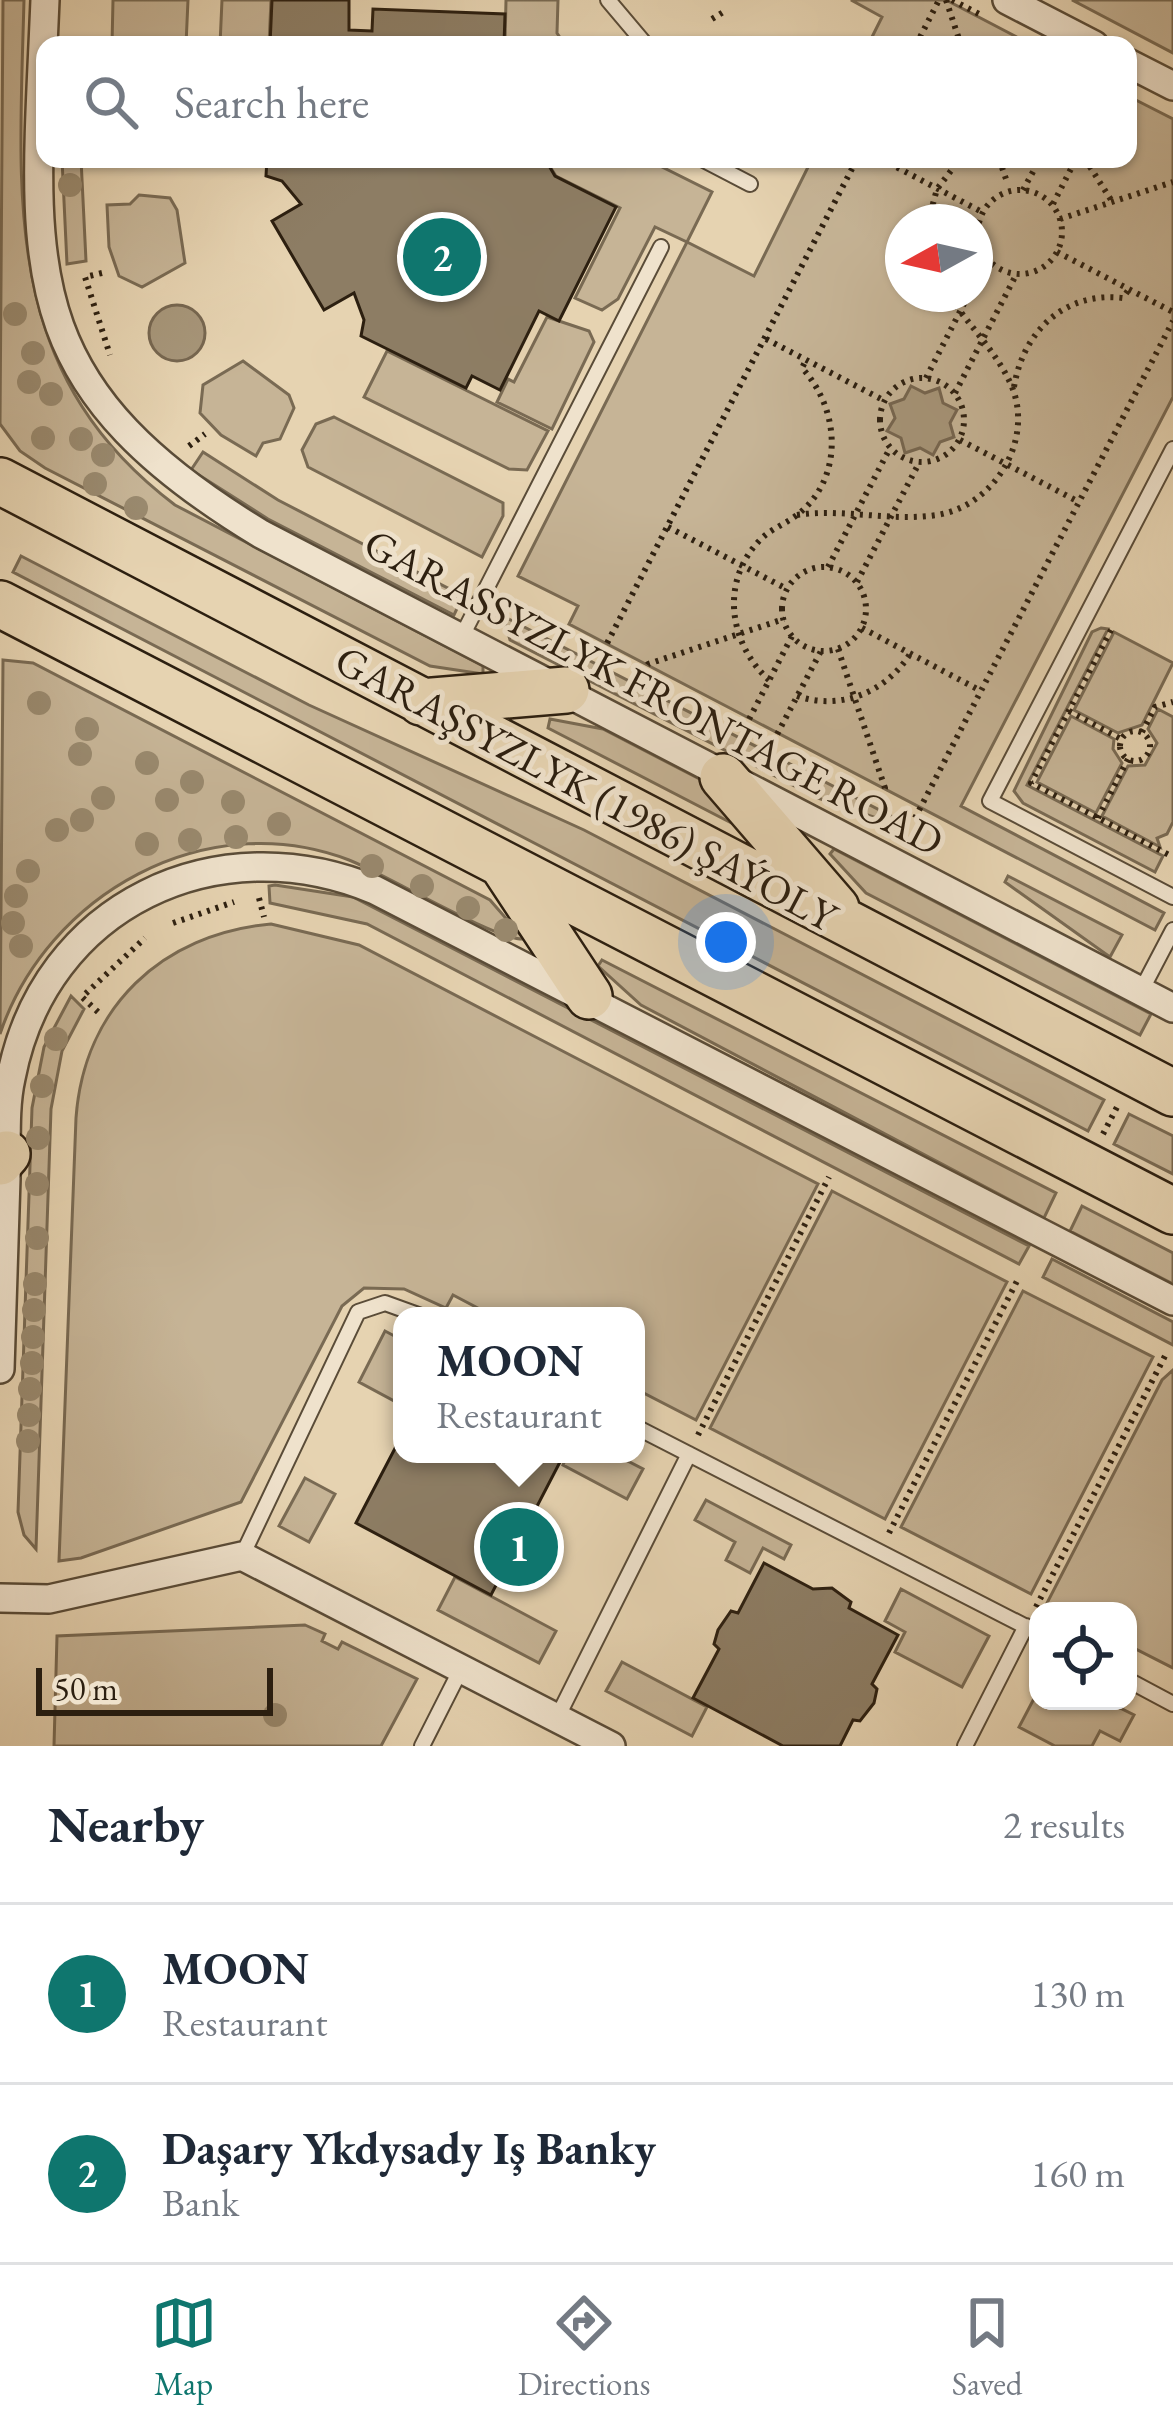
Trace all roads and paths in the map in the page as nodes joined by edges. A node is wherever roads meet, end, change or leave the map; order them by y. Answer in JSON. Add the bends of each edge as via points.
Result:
{"nodes":[{"id":1,"x":45,"y":0,"type":"edge"},
{"id":2,"x":608,"y":0,"type":"edge"},
{"id":3,"x":943,"y":0,"type":"edge"},
{"id":4,"x":1007,"y":0,"type":"edge"},
{"id":5,"x":725,"y":11,"type":"dead end"},
{"id":6,"x":712,"y":19,"type":"dead end"},
{"id":7,"x":43,"y":36,"type":"edge"},
{"id":8,"x":638,"y":36,"type":"edge"},
{"id":9,"x":921,"y":36,"type":"edge"},
{"id":10,"x":957,"y":36,"type":"edge"},
{"id":11,"x":1077,"y":36,"type":"edge"},
{"id":12,"x":1137,"y":68,"type":"edge"},
{"id":13,"x":1173,"y":86,"type":"edge"},
{"id":14,"x":38,"y":168,"type":"edge"},
{"id":15,"x":719,"y":168,"type":"edge"},
{"id":16,"x":852,"y":168,"type":"edge"},
{"id":17,"x":897,"y":168,"type":"edge"},
{"id":18,"x":953,"y":168,"type":"edge"},
{"id":19,"x":1002,"y":168,"type":"edge"},
{"id":20,"x":1035,"y":168,"type":"edge"},
{"id":21,"x":1075,"y":168,"type":"edge"},
{"id":22,"x":1088,"y":168,"type":"edge"},
{"id":23,"x":1006,"y":179,"type":"dead end"},
{"id":24,"x":1173,"y":182,"type":"edge"},
{"id":25,"x":749,"y":184,"type":"dead end"},
{"id":26,"x":937,"y":189,"type":"junction"},
{"id":27,"x":1023,"y":190,"type":"junction"},
{"id":28,"x":1113,"y":202,"type":"junction"},
{"id":29,"x":933,"y":204,"type":"edge"},
{"id":30,"x":966,"y":204,"type":"edge"},
{"id":31,"x":989,"y":204,"type":"edge"},
{"id":32,"x":1052,"y":205,"type":"junction"},
{"id":33,"x":1060,"y":219,"type":"junction"},
{"id":34,"x":661,"y":247,"type":"dead end"},
{"id":35,"x":1057,"y":252,"type":"junction"},
{"id":36,"x":993,"y":262,"type":"edge"},
{"id":37,"x":102,"y":273,"type":"dead end"},
{"id":38,"x":1016,"y":274,"type":"junction"},
{"id":39,"x":1129,"y":289,"type":"junction"},
{"id":40,"x":960,"y":312,"type":"joint"},
{"id":41,"x":1173,"y":317,"type":"edge"},
{"id":42,"x":764,"y":338,"type":"junction"},
{"id":43,"x":981,"y":341,"type":"junction"},
{"id":44,"x":110,"y":356,"type":"dead end"},
{"id":45,"x":806,"y":360,"type":"junction"},
{"id":46,"x":926,"y":378,"type":"junction"},
{"id":47,"x":1014,"y":391,"type":"junction"},
{"id":48,"x":955,"y":393,"type":"junction"},
{"id":49,"x":885,"y":400,"type":"junction"},
{"id":50,"x":205,"y":434,"type":"dead end"},
{"id":51,"x":180,"y":440,"type":"dead end"},
{"id":52,"x":960,"y":440,"type":"junction"},
{"id":53,"x":890,"y":448,"type":"junction"},
{"id":54,"x":1173,"y":449,"type":"edge"},
{"id":55,"x":919,"y":463,"type":"junction"},
{"id":56,"x":1006,"y":464,"type":"junction"},
{"id":57,"x":0,"y":482,"type":"edge"},
{"id":58,"x":1078,"y":502,"type":"junction"},
{"id":59,"x":856,"y":513,"type":"junction"},
{"id":60,"x":892,"y":514,"type":"junction"},
{"id":61,"x":797,"y":515,"type":"junction"},
{"id":62,"x":667,"y":526,"type":"junction"},
{"id":63,"x":742,"y":566,"type":"junction"},
{"id":64,"x":828,"y":566,"type":"junction"},
{"id":65,"x":857,"y":581,"type":"junction"},
{"id":66,"x":787,"y":589,"type":"junction"},
{"id":67,"x":0,"y":604,"type":"edge"},
{"id":68,"x":784,"y":619,"type":"junction"},
{"id":69,"x":862,"y":628,"type":"junction"},
{"id":70,"x":1112,"y":630,"type":"dead end"},
{"id":71,"x":737,"y":634,"type":"junction"},
{"id":72,"x":792,"y":636,"type":"junction"},
{"id":73,"x":461,"y":638,"type":"junction"},
{"id":74,"x":838,"y":649,"type":"junction"},
{"id":75,"x":602,"y":651,"type":"dead end"},
{"id":76,"x":820,"y":651,"type":"junction"},
{"id":77,"x":910,"y":654,"type":"junction"},
{"id":78,"x":642,"y":672,"type":"dead end"},
{"id":79,"x":769,"y":680,"type":"junction"},
{"id":80,"x":566,"y":690,"type":"junction"},
{"id":81,"x":981,"y":691,"type":"junction"},
{"id":82,"x":797,"y":696,"type":"junction"},
{"id":83,"x":854,"y":698,"type":"junction"},
{"id":84,"x":1173,"y":701,"type":"edge"},
{"id":85,"x":421,"y":702,"type":"junction"},
{"id":86,"x":1070,"y":711,"type":"junction"},
{"id":87,"x":745,"y":727,"type":"dead end"},
{"id":88,"x":1142,"y":732,"type":"junction"},
{"id":89,"x":1121,"y":739,"type":"junction"},
{"id":90,"x":773,"y":742,"type":"dead end"},
{"id":91,"x":1128,"y":759,"type":"junction"},
{"id":92,"x":723,"y":777,"type":"junction"},
{"id":93,"x":879,"y":799,"type":"dead end"},
{"id":94,"x":915,"y":818,"type":"dead end"},
{"id":95,"x":1098,"y":818,"type":"junction"},
{"id":96,"x":1173,"y":857,"type":"edge"},
{"id":97,"x":503,"y":864,"type":"junction"},
{"id":98,"x":1173,"y":897,"type":"edge"},
{"id":99,"x":264,"y":917,"type":"dead end"},
{"id":100,"x":173,"y":923,"type":"dead end"},
{"id":101,"x":854,"y":928,"type":"junction"},
{"id":102,"x":1173,"y":930,"type":"edge"},
{"id":103,"x":145,"y":938,"type":"dead end"},
{"id":104,"x":1141,"y":991,"type":"junction"},
{"id":105,"x":589,"y":996,"type":"junction"},
{"id":106,"x":1173,"y":1008,"type":"edge"},
{"id":107,"x":98,"y":1012,"type":"dead end"},
{"id":108,"x":1173,"y":1093,"type":"edge"},
{"id":109,"x":1117,"y":1107,"type":"dead end"},
{"id":110,"x":1101,"y":1137,"type":"dead end"},
{"id":111,"x":3,"y":1158,"type":"edge"},
{"id":112,"x":829,"y":1177,"type":"dead end"},
{"id":113,"x":1173,"y":1211,"type":"edge"},
{"id":114,"x":1018,"y":1279,"type":"dead end"},
{"id":115,"x":1173,"y":1300,"type":"edge"},
{"id":116,"x":396,"y":1307,"type":"edge"},
{"id":117,"x":1166,"y":1354,"type":"dead end"},
{"id":118,"x":0,"y":1369,"type":"edge"},
{"id":119,"x":645,"y":1432,"type":"edge"},
{"id":120,"x":689,"y":1454,"type":"junction"},
{"id":121,"x":879,"y":1552,"type":"junction"},
{"id":122,"x":242,"y":1556,"type":"junction"},
{"id":123,"x":0,"y":1598,"type":"edge"},
{"id":124,"x":1045,"y":1602,"type":"edge"},
{"id":125,"x":1029,"y":1627,"type":"edge"},
{"id":126,"x":1029,"y":1634,"type":"edge"},
{"id":127,"x":461,"y":1669,"type":"junction"},
{"id":128,"x":1137,"y":1685,"type":"edge"},
{"id":129,"x":1173,"y":1704,"type":"edge"},
{"id":130,"x":557,"y":1718,"type":"junction"},
{"id":131,"x":422,"y":1746,"type":"edge"},
{"id":132,"x":611,"y":1746,"type":"edge"},
{"id":133,"x":964,"y":1746,"type":"edge"}],
"edges":[{"from":1,"to":7,"type":"street","name":"GARASSYZLYK FRONTAGE ROAD"},
{"from":2,"to":8,"type":"lane"},
{"from":3,"to":9,"type":"path"},
{"from":3,"to":10,"type":"path"},
{"from":4,"to":11,"type":"street"},
{"from":5,"to":6,"type":"path"},
{"from":12,"to":13,"type":"street"},
{"from":14,"to":73,"type":"street","name":"GARASSYZLYK FRONTAGE ROAD","via":[[41,262],[64,337],[115,422],[222,510]]},
{"from":15,"to":25,"type":"lane"},
{"from":16,"to":42,"type":"path"},
{"from":17,"to":26,"type":"path"},
{"from":18,"to":26,"type":"path"},
{"from":19,"to":23,"type":"path"},
{"from":20,"to":27,"type":"path"},
{"from":21,"to":32,"type":"path"},
{"from":22,"to":28,"type":"path"},
{"from":24,"to":28,"type":"path"},
{"from":26,"to":29,"type":"path"},
{"from":26,"to":30,"type":"path"},
{"from":27,"to":31,"type":"path"},
{"from":27,"to":32,"type":"path"},
{"from":28,"to":33,"type":"path"},
{"from":32,"to":33,"type":"path"},
{"from":33,"to":35,"type":"path"},
{"from":34,"to":73,"type":"lane"},
{"from":35,"to":38,"type":"path","via":[[1047,265]]},
{"from":35,"to":39,"type":"path"},
{"from":36,"to":38,"type":"path"},
{"from":37,"to":44,"type":"path","via":[[85,277]]},
{"from":38,"to":43,"type":"path"},
{"from":39,"to":41,"type":"path"},
{"from":39,"to":47,"type":"path","via":[[1123,298],[1081,301],[1051,316],[1029,340]]},
{"from":40,"to":43,"type":"path"},
{"from":40,"to":46,"type":"path"},
{"from":41,"to":58,"type":"path"},
{"from":42,"to":45,"type":"path"},
{"from":42,"to":62,"type":"path"},
{"from":43,"to":47,"type":"path"},
{"from":43,"to":48,"type":"path"},
{"from":45,"to":49,"type":"path"},
{"from":45,"to":61,"type":"path","via":[[802,368],[822,394],[833,442],[826,475]]},
{"from":46,"to":48,"type":"path"},
{"from":46,"to":49,"type":"path"},
{"from":47,"to":56,"type":"path","via":[[1017,425]]},
{"from":48,"to":52,"type":"path"},
{"from":49,"to":53,"type":"path","via":[[882,433]]},
{"from":50,"to":51,"type":"path","via":[[190,447]]},
{"from":52,"to":55,"type":"path"},
{"from":52,"to":56,"type":"path"},
{"from":53,"to":55,"type":"path"},
{"from":53,"to":59,"type":"path"},
{"from":54,"to":98,"type":"lane","via":[[990,801]]},
{"from":55,"to":60,"type":"path"},
{"from":56,"to":58,"type":"path"},
{"from":56,"to":60,"type":"path","via":[[966,505],[934,515]]},
{"from":57,"to":85,"type":"main road","name":"GARAŞSYZLYK (1986) ŞAÝOLY"},
{"from":58,"to":81,"type":"path"},
{"from":59,"to":60,"type":"path"},
{"from":59,"to":61,"type":"path"},
{"from":59,"to":64,"type":"path"},
{"from":60,"to":65,"type":"path"},
{"from":61,"to":63,"type":"path","via":[[770,530]]},
{"from":62,"to":63,"type":"path"},
{"from":62,"to":75,"type":"path"},
{"from":63,"to":66,"type":"path"},
{"from":63,"to":71,"type":"path"},
{"from":64,"to":65,"type":"path"},
{"from":64,"to":66,"type":"path","via":[[812,568]]},
{"from":65,"to":69,"type":"path"},
{"from":66,"to":68,"type":"path"},
{"from":67,"to":97,"type":"main road"},
{"from":68,"to":71,"type":"path"},
{"from":68,"to":72,"type":"path"},
{"from":69,"to":74,"type":"path"},
{"from":69,"to":77,"type":"path"},
{"from":70,"to":86,"type":"path"},
{"from":71,"to":78,"type":"path"},
{"from":71,"to":79,"type":"path"},
{"from":72,"to":76,"type":"path"},
{"from":72,"to":79,"type":"path"},
{"from":73,"to":80,"type":"street","name":"GARASSYZLYK FRONTAGE ROAD"},
{"from":74,"to":76,"type":"path"},
{"from":74,"to":83,"type":"path"},
{"from":76,"to":82,"type":"path"},
{"from":77,"to":81,"type":"path"},
{"from":77,"to":83,"type":"path","via":[[886,682]]},
{"from":79,"to":87,"type":"path"},
{"from":80,"to":85,"type":"main road"},
{"from":80,"to":92,"type":"street","name":"GARASSYZLYK FRONTAGE ROAD"},
{"from":81,"to":94,"type":"path"},
{"from":82,"to":83,"type":"path"},
{"from":82,"to":90,"type":"path"},
{"from":83,"to":93,"type":"path","via":[[885,788]]},
{"from":84,"to":88,"type":"path","via":[[1155,707]]},
{"from":85,"to":101,"type":"main road","name":"GARAŞSYZLYK (1986) ŞAÝOLY"},
{"from":86,"to":89,"type":"path"},
{"from":86,"to":95,"type":"path","via":[[1031,784]]},
{"from":88,"to":89,"type":"path"},
{"from":88,"to":91,"type":"path","via":[[1148,753]]},
{"from":89,"to":91,"type":"path"},
{"from":91,"to":95,"type":"path"},
{"from":92,"to":101,"type":"main road"},
{"from":92,"to":104,"type":"street","name":"GARASSYZLYK FRONTAGE ROAD"},
{"from":95,"to":96,"type":"path"},
{"from":97,"to":105,"type":"main road"},
{"from":97,"to":113,"type":"main road"},
{"from":99,"to":100,"type":"path","via":[[260,898]]},
{"from":101,"to":108,"type":"main road","name":"GARAŞSYZLYK (1986) ŞAÝOLY"},
{"from":102,"to":104,"type":"lane"},
{"from":103,"to":107,"type":"path","via":[[82,997]]},
{"from":104,"to":106,"type":"street","name":"GARASSYZLYK FRONTAGE ROAD"},
{"from":105,"to":111,"type":"street","via":[[318,870],[210,870],[148,892],[84,939],[40,996],[10,1080]]},
{"from":105,"to":115,"type":"street"},
{"from":109,"to":110,"type":"path"},
{"from":111,"to":118,"type":"street"},
{"from":112,"to":120,"type":"path"},
{"from":114,"to":121,"type":"path"},
{"from":116,"to":122,"type":"lane","via":[[358,1312]]},
{"from":117,"to":124,"type":"path"},
{"from":119,"to":120,"type":"lane"},
{"from":120,"to":121,"type":"lane"},
{"from":120,"to":130,"type":"lane"},
{"from":121,"to":125,"type":"lane"},
{"from":122,"to":123,"type":"street","via":[[49,1599]]},
{"from":122,"to":127,"type":"street"},
{"from":126,"to":133,"type":"lane"},
{"from":127,"to":130,"type":"street"},
{"from":127,"to":131,"type":"lane"},
{"from":128,"to":129,"type":"lane"},
{"from":130,"to":132,"type":"street"}]}
